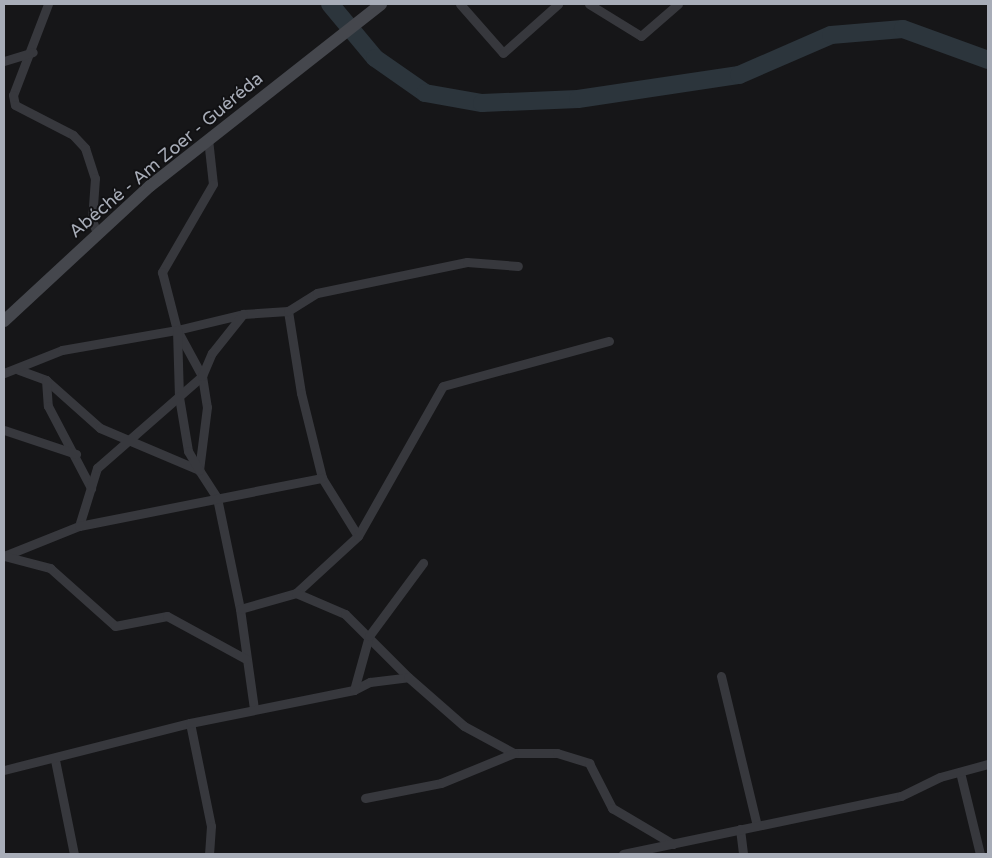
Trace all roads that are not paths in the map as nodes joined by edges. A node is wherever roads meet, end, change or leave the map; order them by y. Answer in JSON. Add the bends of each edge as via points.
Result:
{"nodes":[{"id":1,"x":48,"y":4,"type":"edge"},
{"id":2,"x":460,"y":4,"type":"edge"},
{"id":3,"x":558,"y":4,"type":"edge"},
{"id":4,"x":589,"y":4,"type":"edge"},
{"id":5,"x":678,"y":4,"type":"edge"},
{"id":6,"x":377,"y":7,"type":"edge"},
{"id":7,"x":33,"y":52,"type":"junction"},
{"id":8,"x":4,"y":61,"type":"edge"},
{"id":9,"x":208,"y":140,"type":"junction"},
{"id":10,"x":97,"y":233,"type":"junction"},
{"id":11,"x":518,"y":266,"type":"dead end"},
{"id":12,"x":288,"y":312,"type":"junction"},
{"id":13,"x":243,"y":314,"type":"junction"},
{"id":14,"x":4,"y":321,"type":"edge"},
{"id":15,"x":177,"y":330,"type":"junction"},
{"id":16,"x":609,"y":341,"type":"dead end"},
{"id":17,"x":19,"y":370,"type":"junction"},
{"id":18,"x":4,"y":373,"type":"edge"},
{"id":19,"x":202,"y":376,"type":"junction"},
{"id":20,"x":46,"y":380,"type":"junction"},
{"id":21,"x":179,"y":397,"type":"junction"},
{"id":22,"x":4,"y":430,"type":"edge"},
{"id":23,"x":129,"y":444,"type":"junction"},
{"id":24,"x":76,"y":454,"type":"junction"},
{"id":25,"x":199,"y":470,"type":"junction"},
{"id":26,"x":322,"y":478,"type":"junction"},
{"id":27,"x":91,"y":488,"type":"junction"},
{"id":28,"x":217,"y":498,"type":"junction"},
{"id":29,"x":79,"y":526,"type":"junction"},
{"id":30,"x":358,"y":536,"type":"junction"},
{"id":31,"x":4,"y":556,"type":"edge"},
{"id":32,"x":424,"y":563,"type":"dead end"},
{"id":33,"x":296,"y":593,"type":"junction"},
{"id":34,"x":240,"y":609,"type":"junction"},
{"id":35,"x":369,"y":636,"type":"junction"},
{"id":36,"x":246,"y":659,"type":"junction"},
{"id":37,"x":721,"y":676,"type":"dead end"},
{"id":38,"x":408,"y":677,"type":"junction"},
{"id":39,"x":354,"y":690,"type":"junction"},
{"id":40,"x":254,"y":709,"type":"junction"},
{"id":41,"x":190,"y":722,"type":"junction"},
{"id":42,"x":514,"y":753,"type":"junction"},
{"id":43,"x":56,"y":760,"type":"junction"},
{"id":44,"x":988,"y":764,"type":"edge"},
{"id":45,"x":4,"y":770,"type":"edge"},
{"id":46,"x":960,"y":772,"type":"junction"},
{"id":47,"x":365,"y":798,"type":"dead end"},
{"id":48,"x":757,"y":826,"type":"junction"},
{"id":49,"x":740,"y":829,"type":"junction"},
{"id":50,"x":673,"y":844,"type":"junction"},
{"id":51,"x":74,"y":854,"type":"edge"},
{"id":52,"x":209,"y":854,"type":"edge"},
{"id":53,"x":623,"y":854,"type":"edge"},
{"id":54,"x":743,"y":854,"type":"edge"},
{"id":55,"x":980,"y":854,"type":"edge"}],
"edges":[{"from":1,"to":7,"type":"street"},
{"from":2,"to":3,"type":"street","via":[[503,53]]},
{"from":4,"to":5,"type":"street","via":[[641,36]]},
{"from":6,"to":9,"type":"main road","name":"Abéché - Am Zoer - Guéréda"},
{"from":7,"to":8,"type":"street"},
{"from":7,"to":10,"type":"street","via":[[16,87],[15,106],[73,135],[85,148],[96,178],[92,220]]},
{"from":9,"to":10,"type":"main road","name":"Abéché - Am Zoer - Guéréda"},
{"from":9,"to":15,"type":"street","via":[[213,184],[162,272]]},
{"from":10,"to":14,"type":"main road","name":"Abéché - Am Zoer - Guéréda"},
{"from":11,"to":12,"type":"street","via":[[467,262],[316,294]]},
{"from":12,"to":13,"type":"street"},
{"from":12,"to":26,"type":"street","via":[[301,393]]},
{"from":13,"to":15,"type":"street"},
{"from":13,"to":19,"type":"street","via":[[212,352]]},
{"from":15,"to":17,"type":"street","via":[[62,350]]},
{"from":15,"to":19,"type":"street"},
{"from":15,"to":21,"type":"street"},
{"from":16,"to":30,"type":"street","via":[[443,386]]},
{"from":17,"to":18,"type":"street"},
{"from":17,"to":20,"type":"street"},
{"from":19,"to":21,"type":"street"},
{"from":19,"to":25,"type":"street","via":[[208,407]]},
{"from":20,"to":23,"type":"street","via":[[100,428]]},
{"from":20,"to":24,"type":"street","via":[[48,406]]},
{"from":21,"to":23,"type":"street"},
{"from":21,"to":25,"type":"street","via":[[188,451]]},
{"from":22,"to":24,"type":"street"},
{"from":23,"to":25,"type":"street"},
{"from":23,"to":27,"type":"street","via":[[97,468]]},
{"from":24,"to":27,"type":"street"},
{"from":25,"to":28,"type":"street"},
{"from":26,"to":28,"type":"street"},
{"from":26,"to":30,"type":"street"},
{"from":27,"to":29,"type":"street"},
{"from":28,"to":29,"type":"street"},
{"from":28,"to":34,"type":"street"},
{"from":29,"to":31,"type":"street"},
{"from":30,"to":33,"type":"street"},
{"from":31,"to":36,"type":"street","via":[[50,568],[115,626],[167,616]]},
{"from":32,"to":35,"type":"street"},
{"from":33,"to":34,"type":"street"},
{"from":33,"to":35,"type":"street","via":[[346,614]]},
{"from":34,"to":36,"type":"street"},
{"from":35,"to":38,"type":"street"},
{"from":35,"to":39,"type":"street"},
{"from":36,"to":40,"type":"street"},
{"from":37,"to":48,"type":"street"},
{"from":38,"to":39,"type":"street","via":[[370,682]]},
{"from":38,"to":42,"type":"street","via":[[464,726]]},
{"from":39,"to":40,"type":"street"},
{"from":40,"to":41,"type":"street"},
{"from":41,"to":43,"type":"street"},
{"from":41,"to":52,"type":"street","via":[[211,826]]},
{"from":42,"to":47,"type":"street","via":[[441,783]]},
{"from":42,"to":50,"type":"street","via":[[557,753],[589,763],[612,808]]},
{"from":43,"to":45,"type":"street"},
{"from":43,"to":51,"type":"street"},
{"from":44,"to":46,"type":"street"},
{"from":46,"to":48,"type":"street","via":[[901,796]]},
{"from":46,"to":55,"type":"street"},
{"from":48,"to":49,"type":"street"},
{"from":49,"to":50,"type":"street"},
{"from":49,"to":54,"type":"street"},
{"from":50,"to":53,"type":"street"}]}
